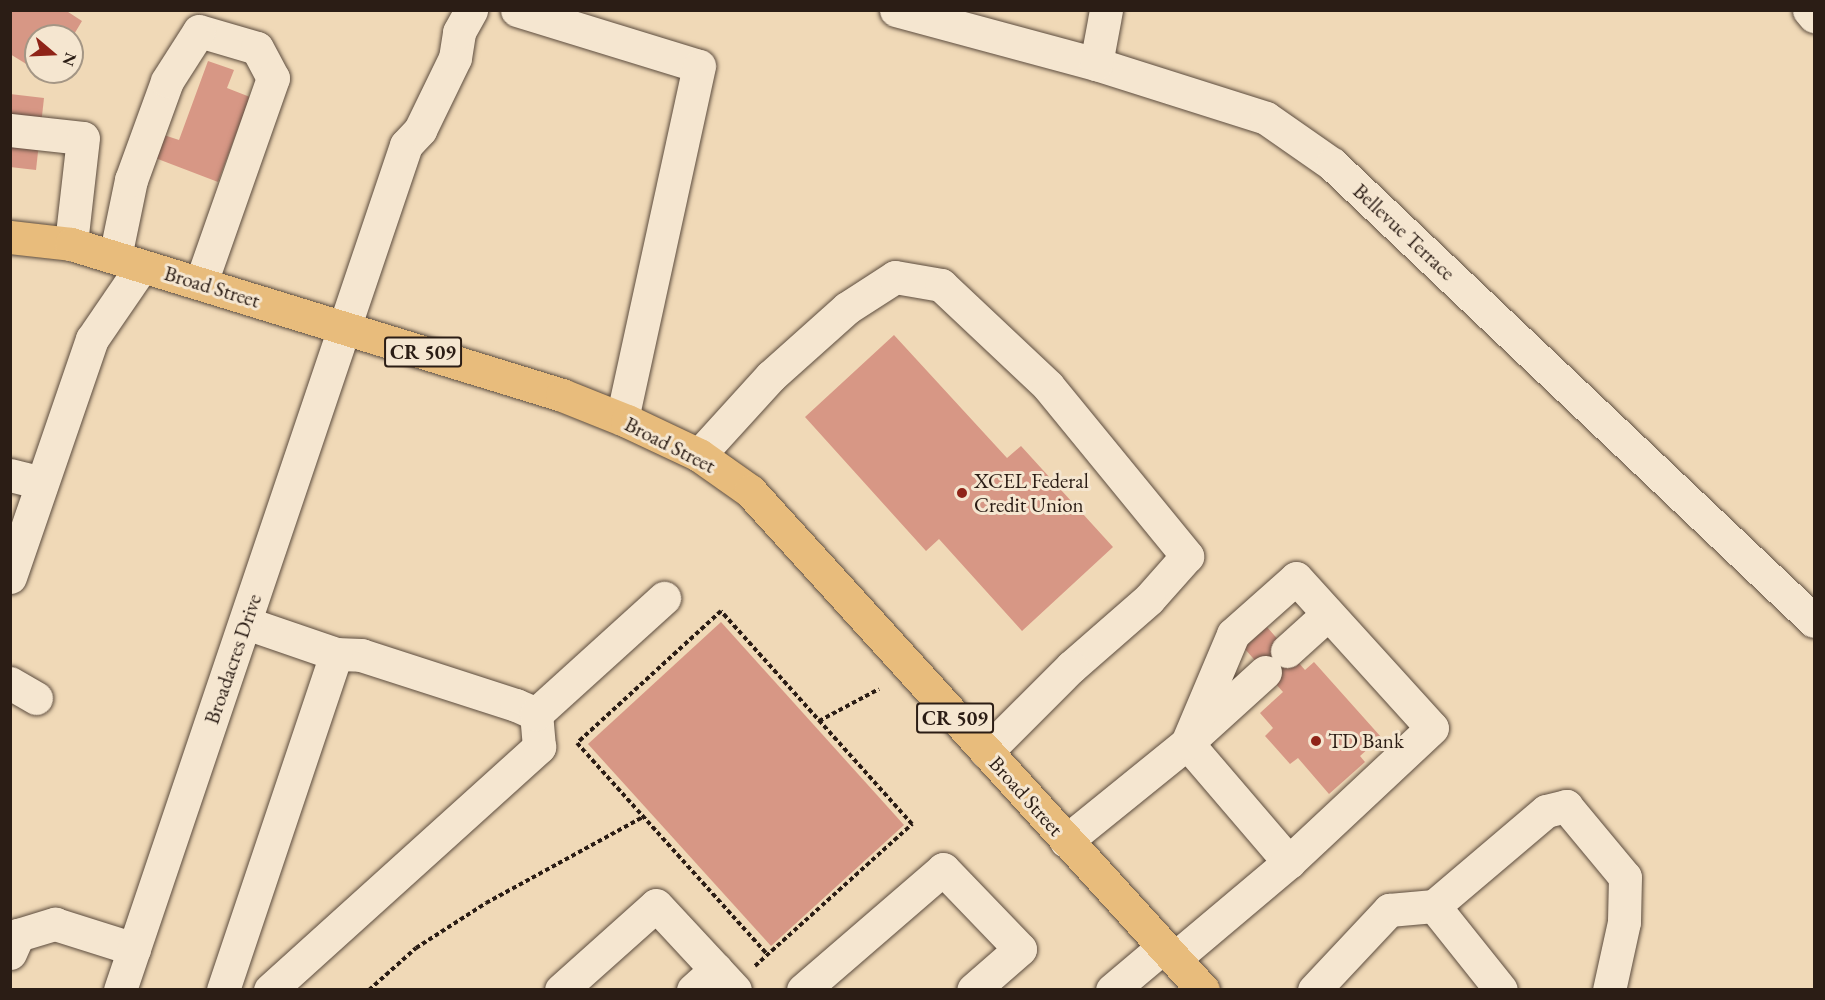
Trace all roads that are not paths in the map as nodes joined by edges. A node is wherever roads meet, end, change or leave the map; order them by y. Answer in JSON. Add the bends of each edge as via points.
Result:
{"nodes":[{"id":1,"x":471,"y":10,"type":"edge"},
{"id":2,"x":517,"y":10,"type":"edge"},
{"id":3,"x":896,"y":10,"type":"edge"},
{"id":4,"x":1106,"y":10,"type":"edge"},
{"id":5,"x":1809,"y":10,"type":"edge"},
{"id":6,"x":1815,"y":16,"type":"edge"},
{"id":7,"x":1096,"y":64,"type":"junction"},
{"id":8,"x":10,"y":130,"type":"edge"},
{"id":9,"x":10,"y":237,"type":"edge"},
{"id":10,"x":71,"y":244,"type":"junction"},
{"id":11,"x":129,"y":262,"type":"junction"},
{"id":12,"x":201,"y":283,"type":"junction"},
{"id":13,"x":344,"y":327,"type":"junction"},
{"id":14,"x":622,"y":419,"type":"junction"},
{"id":15,"x":699,"y":455,"type":"junction"},
{"id":16,"x":26,"y":479,"type":"edge"},
{"id":17,"x":10,"y":578,"type":"edge"},
{"id":18,"x":664,"y":598,"type":"dead end"},
{"id":19,"x":1328,"y":614,"type":"junction"},
{"id":20,"x":1815,"y":621,"type":"edge"},
{"id":21,"x":246,"y":623,"type":"junction"},
{"id":22,"x":336,"y":654,"type":"junction"},
{"id":23,"x":536,"y":714,"type":"junction"},
{"id":24,"x":1186,"y":743,"type":"junction"},
{"id":25,"x":986,"y":752,"type":"junction"},
{"id":26,"x":1066,"y":840,"type":"junction"},
{"id":27,"x":1289,"y":862,"type":"junction"},
{"id":28,"x":1434,"y":906,"type":"junction"},
{"id":29,"x":134,"y":949,"type":"junction"},
{"id":30,"x":10,"y":953,"type":"edge"},
{"id":31,"x":1168,"y":953,"type":"junction"},
{"id":32,"x":719,"y":984,"type":"edge"},
{"id":33,"x":120,"y":990,"type":"edge"},
{"id":34,"x":223,"y":990,"type":"edge"},
{"id":35,"x":270,"y":990,"type":"edge"},
{"id":36,"x":561,"y":990,"type":"edge"},
{"id":37,"x":803,"y":990,"type":"edge"},
{"id":38,"x":973,"y":990,"type":"edge"},
{"id":39,"x":1112,"y":990,"type":"edge"},
{"id":40,"x":1203,"y":990,"type":"edge"},
{"id":41,"x":1314,"y":990,"type":"edge"},
{"id":42,"x":1501,"y":990,"type":"edge"},
{"id":43,"x":1609,"y":990,"type":"edge"}],
"edges":[{"from":1,"to":13,"type":"street","name":"Broadacres Drive","via":[[459,32],[455,58],[420,130],[406,145]]},
{"from":2,"to":14,"type":"street","via":[[699,66]]},
{"from":3,"to":7,"type":"street","name":"Bellevue Terrace"},
{"from":4,"to":7,"type":"street"},
{"from":5,"to":6,"type":"street"},
{"from":7,"to":20,"type":"street","name":"Bellevue Terrace","via":[[1266,118],[1332,164]]},
{"from":8,"to":10,"type":"street","via":[[83,138]]},
{"from":9,"to":10,"type":"main road","name":"Broad Street","number":"CR 509"},
{"from":10,"to":11,"type":"main road","name":"Broad Street","number":"CR 509"},
{"from":11,"to":12,"type":"main road","name":"Broad Street","number":"CR 509"},
{"from":11,"to":12,"type":"street","via":[[199,31],[257,48],[273,78]]},
{"from":11,"to":16,"type":"street"},
{"from":12,"to":13,"type":"main road","name":"Broad Street","number":"CR 509"},
{"from":13,"to":14,"type":"main road","name":"Broad Street","number":"CR 509","via":[[562,395]]},
{"from":13,"to":21,"type":"street","name":"Broadacres Drive"},
{"from":14,"to":15,"type":"main road","name":"Broad Street","number":"CR 509"},
{"from":15,"to":25,"type":"main road","name":"Broad Street","number":"CR 509","via":[[750,491]]},
{"from":15,"to":25,"type":"street","via":[[771,376],[847,308],[894,277],[941,285],[1048,386],[1187,556],[1149,599],[1071,667]]},
{"from":16,"to":17,"type":"street"},
{"from":18,"to":23,"type":"street"},
{"from":19,"to":24,"type":"street"},
{"from":19,"to":24,"type":"street","via":[[1296,578],[1233,634]]},
{"from":19,"to":27,"type":"street","via":[[1432,728]]},
{"from":21,"to":22,"type":"street"},
{"from":21,"to":29,"type":"street","name":"Broadacres Drive"},
{"from":22,"to":23,"type":"street","via":[[360,655]]},
{"from":22,"to":34,"type":"street"},
{"from":23,"to":35,"type":"street","via":[[539,747]]},
{"from":24,"to":26,"type":"street"},
{"from":24,"to":27,"type":"street"},
{"from":25,"to":26,"type":"main road","name":"Broad Street","number":"CR 509"},
{"from":26,"to":31,"type":"main road","name":"Broad Street","number":"CR 509"},
{"from":27,"to":31,"type":"street"},
{"from":28,"to":41,"type":"street","via":[[1389,910]]},
{"from":28,"to":42,"type":"street"},
{"from":28,"to":43,"type":"street","via":[[1546,811],[1566,807],[1624,877],[1624,922]]},
{"from":29,"to":30,"type":"street","via":[[55,924],[18,935]]},
{"from":29,"to":33,"type":"street","name":"Broadacres Drive"},
{"from":31,"to":39,"type":"street"},
{"from":31,"to":40,"type":"main road","name":"Broad Street","number":"CR 509"},
{"from":32,"to":36,"type":"street","via":[[656,905]]},
{"from":37,"to":38,"type":"street","via":[[943,869],[1020,949]]}]}
